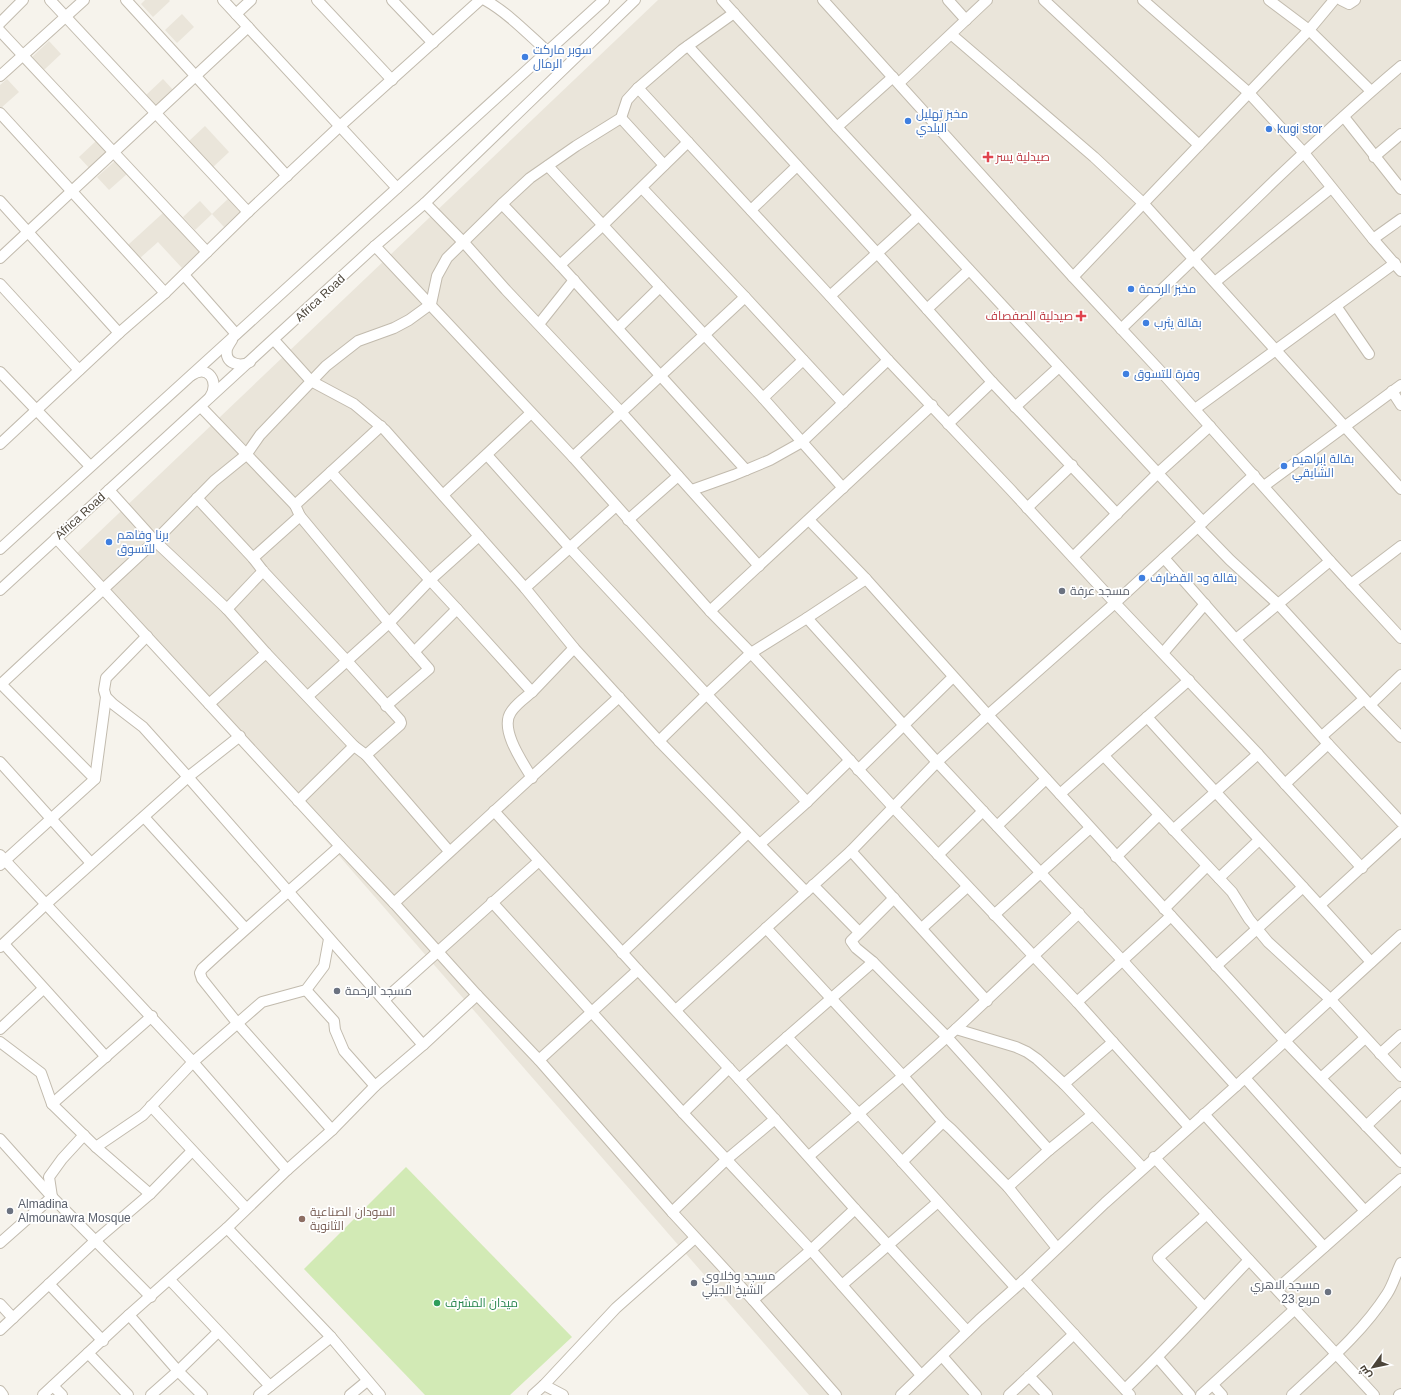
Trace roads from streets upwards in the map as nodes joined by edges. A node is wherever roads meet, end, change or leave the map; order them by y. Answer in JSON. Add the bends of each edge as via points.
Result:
{"nodes":[{"id":1,"x":23,"y":0,"type":"edge"},
{"id":2,"x":50,"y":0,"type":"edge"},
{"id":3,"x":84,"y":0,"type":"edge"},
{"id":4,"x":126,"y":0,"type":"edge"},
{"id":5,"x":223,"y":0,"type":"edge"},
{"id":6,"x":251,"y":0,"type":"edge"},
{"id":7,"x":316,"y":0,"type":"edge"},
{"id":8,"x":392,"y":0,"type":"edge"},
{"id":9,"x":480,"y":0,"type":"edge"},
{"id":10,"x":485,"y":0,"type":"edge"},
{"id":11,"x":635,"y":0,"type":"edge"},
{"id":12,"x":722,"y":0,"type":"edge"},
{"id":13,"x":824,"y":0,"type":"edge"},
{"id":14,"x":948,"y":0,"type":"edge"},
{"id":15,"x":987,"y":0,"type":"edge"},
{"id":16,"x":1044,"y":0,"type":"edge"},
{"id":17,"x":1143,"y":0,"type":"edge"},
{"id":18,"x":1269,"y":0,"type":"edge"},
{"id":19,"x":1334,"y":0,"type":"edge"},
{"id":20,"x":1341,"y":0,"type":"edge"},
{"id":21,"x":1355,"y":0,"type":"edge"},
{"id":22,"x":602,"y":1,"type":"edge"},
{"id":23,"x":734,"y":12,"type":"junction"},
{"id":24,"x":236,"y":14,"type":"junction"},
{"id":25,"x":66,"y":17,"type":"junction"},
{"id":26,"x":966,"y":20,"type":"junction"},
{"id":27,"x":0,"y":23,"type":"edge"},
{"id":28,"x":248,"y":27,"type":"junction"},
{"id":29,"x":1309,"y":30,"type":"junction"},
{"id":30,"x":0,"y":31,"type":"edge"},
{"id":31,"x":952,"y":35,"type":"junction"},
{"id":32,"x":433,"y":43,"type":"junction"},
{"id":33,"x":688,"y":46,"type":"junction"},
{"id":34,"x":547,"y":51,"type":"junction"},
{"id":35,"x":23,"y":55,"type":"junction"},
{"id":36,"x":1401,"y":66,"type":"edge"},
{"id":37,"x":0,"y":76,"type":"edge"},
{"id":38,"x":195,"y":76,"type":"junction"},
{"id":39,"x":392,"y":80,"type":"junction"},
{"id":40,"x":896,"y":80,"type":"junction"},
{"id":41,"x":638,"y":88,"type":"junction"},
{"id":42,"x":1371,"y":91,"type":"junction"},
{"id":43,"x":1248,"y":92,"type":"junction"},
{"id":44,"x":0,"y":113,"type":"edge"},
{"id":45,"x":156,"y":113,"type":"junction"},
{"id":46,"x":1344,"y":117,"type":"junction"},
{"id":47,"x":620,"y":118,"type":"junction"},
{"id":48,"x":340,"y":126,"type":"junction"},
{"id":49,"x":837,"y":127,"type":"junction"},
{"id":50,"x":1401,"y":134,"type":"edge"},
{"id":51,"x":688,"y":142,"type":"junction"},
{"id":52,"x":1199,"y":145,"type":"junction"},
{"id":53,"x":113,"y":152,"type":"junction"},
{"id":54,"x":1304,"y":153,"type":"junction"},
{"id":55,"x":1374,"y":157,"type":"junction"},
{"id":56,"x":664,"y":165,"type":"junction"},
{"id":57,"x":548,"y":166,"type":"junction"},
{"id":58,"x":797,"y":166,"type":"junction"},
{"id":59,"x":287,"y":176,"type":"junction"},
{"id":60,"x":397,"y":188,"type":"junction"},
{"id":61,"x":642,"y":188,"type":"junction"},
{"id":62,"x":1331,"y":188,"type":"junction"},
{"id":63,"x":1401,"y":189,"type":"edge"},
{"id":64,"x":72,"y":191,"type":"junction"},
{"id":65,"x":0,"y":201,"type":"edge"},
{"id":66,"x":425,"y":203,"type":"junction"},
{"id":67,"x":1143,"y":203,"type":"junction"},
{"id":68,"x":502,"y":204,"type":"junction"},
{"id":69,"x":751,"y":210,"type":"junction"},
{"id":70,"x":248,"y":212,"type":"junction"},
{"id":71,"x":918,"y":216,"type":"junction"},
{"id":72,"x":1401,"y":219,"type":"edge"},
{"id":73,"x":603,"y":225,"type":"junction"},
{"id":74,"x":28,"y":231,"type":"junction"},
{"id":75,"x":1373,"y":239,"type":"junction"},
{"id":76,"x":464,"y":242,"type":"junction"},
{"id":77,"x":376,"y":246,"type":"junction"},
{"id":78,"x":207,"y":252,"type":"junction"},
{"id":79,"x":877,"y":254,"type":"junction"},
{"id":80,"x":0,"y":258,"type":"edge"},
{"id":81,"x":1193,"y":258,"type":"junction"},
{"id":82,"x":560,"y":265,"type":"junction"},
{"id":83,"x":1398,"y":267,"type":"edge"},
{"id":84,"x":969,"y":270,"type":"junction"},
{"id":85,"x":184,"y":276,"type":"junction"},
{"id":86,"x":1072,"y":277,"type":"junction"},
{"id":87,"x":574,"y":280,"type":"junction"},
{"id":88,"x":1215,"y":282,"type":"junction"},
{"id":89,"x":0,"y":284,"type":"edge"},
{"id":90,"x":660,"y":287,"type":"junction"},
{"id":91,"x":165,"y":293,"type":"junction"},
{"id":92,"x":745,"y":296,"type":"junction"},
{"id":93,"x":830,"y":296,"type":"junction"},
{"id":94,"x":431,"y":304,"type":"junction"},
{"id":95,"x":1336,"y":306,"type":"junction"},
{"id":96,"x":927,"y":309,"type":"junction"},
{"id":97,"x":539,"y":324,"type":"junction"},
{"id":98,"x":618,"y":328,"type":"junction"},
{"id":99,"x":1121,"y":329,"type":"junction"},
{"id":100,"x":119,"y":333,"type":"junction"},
{"id":101,"x":235,"y":335,"type":"junction"},
{"id":102,"x":705,"y":335,"type":"junction"},
{"id":103,"x":274,"y":340,"type":"junction"},
{"id":104,"x":1275,"y":350,"type":"junction"},
{"id":105,"x":1369,"y":354,"type":"dead end"},
{"id":106,"x":253,"y":359,"type":"junction"},
{"id":107,"x":803,"y":360,"type":"junction"},
{"id":108,"x":888,"y":360,"type":"junction"},
{"id":109,"x":1059,"y":367,"type":"junction"},
{"id":110,"x":79,"y":370,"type":"junction"},
{"id":111,"x":0,"y":372,"type":"edge"},
{"id":112,"x":190,"y":376,"type":"junction"},
{"id":113,"x":661,"y":376,"type":"junction"},
{"id":114,"x":311,"y":381,"type":"junction"},
{"id":115,"x":992,"y":382,"type":"junction"},
{"id":116,"x":1401,"y":385,"type":"edge"},
{"id":117,"x":1392,"y":392,"type":"junction"},
{"id":118,"x":763,"y":398,"type":"junction"},
{"id":119,"x":843,"y":403,"type":"junction"},
{"id":120,"x":204,"y":404,"type":"junction"},
{"id":121,"x":1401,"y":405,"type":"edge"},
{"id":122,"x":932,"y":406,"type":"junction"},
{"id":123,"x":1015,"y":407,"type":"junction"},
{"id":124,"x":1195,"y":409,"type":"junction"},
{"id":125,"x":37,"y":411,"type":"junction"},
{"id":126,"x":621,"y":412,"type":"junction"},
{"id":127,"x":531,"y":413,"type":"junction"},
{"id":128,"x":948,"y":424,"type":"junction"},
{"id":129,"x":381,"y":426,"type":"junction"},
{"id":130,"x":1210,"y":426,"type":"junction"},
{"id":131,"x":1344,"y":426,"type":"junction"},
{"id":132,"x":802,"y":442,"type":"junction"},
{"id":133,"x":0,"y":444,"type":"edge"},
{"id":134,"x":246,"y":455,"type":"junction"},
{"id":135,"x":487,"y":456,"type":"junction"},
{"id":136,"x":573,"y":456,"type":"junction"},
{"id":137,"x":1072,"y":465,"type":"junction"},
{"id":138,"x":90,"y":466,"type":"junction"},
{"id":139,"x":746,"y":470,"type":"junction"},
{"id":140,"x":331,"y":472,"type":"junction"},
{"id":141,"x":1158,"y":473,"type":"junction"},
{"id":142,"x":1254,"y":475,"type":"junction"},
{"id":143,"x":678,"y":476,"type":"junction"},
{"id":144,"x":1264,"y":486,"type":"junction"},
{"id":145,"x":843,"y":488,"type":"junction"},
{"id":146,"x":1401,"y":489,"type":"edge"},
{"id":147,"x":109,"y":490,"type":"junction"},
{"id":148,"x":692,"y":490,"type":"junction"},
{"id":149,"x":442,"y":495,"type":"junction"},
{"id":150,"x":197,"y":498,"type":"junction"},
{"id":151,"x":295,"y":505,"type":"junction"},
{"id":152,"x":616,"y":506,"type":"junction"},
{"id":153,"x":1027,"y":508,"type":"junction"},
{"id":154,"x":1117,"y":514,"type":"junction"},
{"id":155,"x":300,"y":516,"type":"junction"},
{"id":156,"x":628,"y":520,"type":"junction"},
{"id":157,"x":809,"y":520,"type":"junction"},
{"id":158,"x":1200,"y":525,"type":"junction"},
{"id":159,"x":14,"y":536,"type":"junction"},
{"id":160,"x":479,"y":536,"type":"junction"},
{"id":161,"x":56,"y":538,"type":"junction"},
{"id":162,"x":0,"y":539,"type":"edge"},
{"id":163,"x":155,"y":541,"type":"junction"},
{"id":164,"x":1401,"y":546,"type":"edge"},
{"id":165,"x":570,"y":548,"type":"junction"},
{"id":166,"x":0,"y":549,"type":"edge"},
{"id":167,"x":1073,"y":557,"type":"junction"},
{"id":168,"x":253,"y":558,"type":"junction"},
{"id":169,"x":1164,"y":558,"type":"junction"},
{"id":170,"x":1330,"y":561,"type":"junction"},
{"id":171,"x":759,"y":566,"type":"junction"},
{"id":172,"x":263,"y":571,"type":"junction"},
{"id":173,"x":866,"y":579,"type":"junction"},
{"id":174,"x":430,"y":580,"type":"junction"},
{"id":175,"x":1352,"y":584,"type":"junction"},
{"id":176,"x":525,"y":588,"type":"junction"},
{"id":177,"x":103,"y":589,"type":"junction"},
{"id":178,"x":0,"y":590,"type":"edge"},
{"id":179,"x":1115,"y":603,"type":"junction"},
{"id":180,"x":1205,"y":604,"type":"junction"},
{"id":181,"x":1278,"y":604,"type":"junction"},
{"id":182,"x":227,"y":609,"type":"junction"},
{"id":183,"x":457,"y":609,"type":"junction"},
{"id":184,"x":710,"y":611,"type":"junction"},
{"id":185,"x":807,"y":618,"type":"junction"},
{"id":186,"x":389,"y":623,"type":"junction"},
{"id":187,"x":147,"y":636,"type":"junction"},
{"id":188,"x":1401,"y":638,"type":"edge"},
{"id":189,"x":1236,"y":639,"type":"junction"},
{"id":190,"x":574,"y":648,"type":"junction"},
{"id":191,"x":414,"y":652,"type":"junction"},
{"id":192,"x":266,"y":653,"type":"junction"},
{"id":193,"x":751,"y":653,"type":"junction"},
{"id":194,"x":1163,"y":653,"type":"junction"},
{"id":195,"x":347,"y":661,"type":"junction"},
{"id":196,"x":1401,"y":675,"type":"edge"},
{"id":197,"x":954,"y":677,"type":"junction"},
{"id":198,"x":1189,"y":680,"type":"junction"},
{"id":199,"x":1,"y":684,"type":"edge"},
{"id":200,"x":532,"y":692,"type":"junction"},
{"id":201,"x":706,"y":695,"type":"junction"},
{"id":202,"x":308,"y":696,"type":"junction"},
{"id":203,"x":106,"y":697,"type":"junction"},
{"id":204,"x":619,"y":697,"type":"junction"},
{"id":205,"x":1367,"y":702,"type":"junction"},
{"id":206,"x":209,"y":704,"type":"junction"},
{"id":207,"x":386,"y":706,"type":"junction"},
{"id":208,"x":988,"y":715,"type":"junction"},
{"id":209,"x":1147,"y":717,"type":"junction"},
{"id":210,"x":904,"y":726,"type":"junction"},
{"id":211,"x":240,"y":736,"type":"junction"},
{"id":212,"x":1401,"y":737,"type":"edge"},
{"id":213,"x":1325,"y":740,"type":"junction"},
{"id":214,"x":659,"y":741,"type":"junction"},
{"id":215,"x":354,"y":746,"type":"junction"},
{"id":216,"x":1258,"y":754,"type":"junction"},
{"id":217,"x":366,"y":755,"type":"junction"},
{"id":218,"x":1104,"y":756,"type":"junction"},
{"id":219,"x":850,"y":760,"type":"junction"},
{"id":220,"x":0,"y":762,"type":"edge"},
{"id":221,"x":937,"y":762,"type":"junction"},
{"id":222,"x":858,"y":770,"type":"junction"},
{"id":223,"x":188,"y":777,"type":"junction"},
{"id":224,"x":532,"y":778,"type":"junction"},
{"id":225,"x":94,"y":779,"type":"junction"},
{"id":226,"x":1046,"y":779,"type":"junction"},
{"id":227,"x":1285,"y":784,"type":"junction"},
{"id":228,"x":1215,"y":793,"type":"junction"},
{"id":229,"x":1060,"y":794,"type":"junction"},
{"id":230,"x":298,"y":800,"type":"junction"},
{"id":231,"x":807,"y":802,"type":"junction"},
{"id":232,"x":893,"y":807,"type":"junction"},
{"id":233,"x":494,"y":811,"type":"junction"},
{"id":234,"x":983,"y":811,"type":"junction"},
{"id":235,"x":1159,"y":815,"type":"junction"},
{"id":236,"x":144,"y":817,"type":"junction"},
{"id":237,"x":51,"y":819,"type":"junction"},
{"id":238,"x":1401,"y":822,"type":"edge"},
{"id":239,"x":997,"y":826,"type":"junction"},
{"id":240,"x":1090,"y":828,"type":"junction"},
{"id":241,"x":1174,"y":830,"type":"junction"},
{"id":242,"x":1401,"y":831,"type":"edge"},
{"id":243,"x":748,"y":833,"type":"junction"},
{"id":244,"x":1259,"y":840,"type":"junction"},
{"id":245,"x":760,"y":844,"type":"junction"},
{"id":246,"x":340,"y":846,"type":"junction"},
{"id":247,"x":449,"y":851,"type":"junction"},
{"id":248,"x":851,"y":851,"type":"junction"},
{"id":249,"x":938,"y":855,"type":"junction"},
{"id":250,"x":1116,"y":857,"type":"junction"},
{"id":251,"x":2,"y":860,"type":"edge"},
{"id":252,"x":539,"y":861,"type":"junction"},
{"id":253,"x":91,"y":863,"type":"junction"},
{"id":254,"x":1207,"y":866,"type":"junction"},
{"id":255,"x":1362,"y":868,"type":"junction"},
{"id":256,"x":1041,"y":873,"type":"junction"},
{"id":257,"x":1219,"y":878,"type":"junction"},
{"id":258,"x":967,"y":887,"type":"junction"},
{"id":259,"x":1303,"y":887,"type":"junction"},
{"id":260,"x":809,"y":888,"type":"junction"},
{"id":261,"x":289,"y":892,"type":"junction"},
{"id":262,"x":894,"y":898,"type":"junction"},
{"id":263,"x":492,"y":902,"type":"junction"},
{"id":264,"x":394,"y":903,"type":"junction"},
{"id":265,"x":46,"y":904,"type":"junction"},
{"id":266,"x":1320,"y":905,"type":"junction"},
{"id":267,"x":1168,"y":912,"type":"junction"},
{"id":268,"x":1078,"y":914,"type":"junction"},
{"id":269,"x":994,"y":915,"type":"junction"},
{"id":270,"x":245,"y":928,"type":"junction"},
{"id":271,"x":766,"y":928,"type":"junction"},
{"id":272,"x":922,"y":928,"type":"junction"},
{"id":273,"x":1257,"y":930,"type":"junction"},
{"id":274,"x":859,"y":932,"type":"junction"},
{"id":275,"x":1401,"y":934,"type":"edge"},
{"id":276,"x":329,"y":939,"type":"junction"},
{"id":277,"x":2,"y":946,"type":"edge"},
{"id":278,"x":437,"y":952,"type":"junction"},
{"id":279,"x":622,"y":953,"type":"junction"},
{"id":280,"x":1034,"y":957,"type":"junction"},
{"id":281,"x":1123,"y":961,"type":"junction"},
{"id":282,"x":873,"y":962,"type":"junction"},
{"id":283,"x":1371,"y":962,"type":"junction"},
{"id":284,"x":1216,"y":966,"type":"junction"},
{"id":285,"x":638,"y":970,"type":"junction"},
{"id":286,"x":43,"y":989,"type":"junction"},
{"id":287,"x":306,"y":990,"type":"junction"},
{"id":288,"x":477,"y":995,"type":"junction"},
{"id":289,"x":830,"y":998,"type":"junction"},
{"id":290,"x":1330,"y":999,"type":"junction"},
{"id":291,"x":384,"y":1000,"type":"junction"},
{"id":292,"x":987,"y":1001,"type":"junction"},
{"id":293,"x":1076,"y":1002,"type":"junction"},
{"id":294,"x":676,"y":1010,"type":"junction"},
{"id":295,"x":592,"y":1012,"type":"junction"},
{"id":296,"x":152,"y":1016,"type":"junction"},
{"id":297,"x":238,"y":1024,"type":"junction"},
{"id":298,"x":0,"y":1029,"type":"edge"},
{"id":299,"x":956,"y":1029,"type":"junction"},
{"id":300,"x":1401,"y":1035,"type":"edge"},
{"id":301,"x":787,"y":1037,"type":"junction"},
{"id":302,"x":947,"y":1037,"type":"junction"},
{"id":303,"x":1365,"y":1038,"type":"junction"},
{"id":304,"x":1285,"y":1041,"type":"junction"},
{"id":305,"x":0,"y":1042,"type":"edge"},
{"id":306,"x":1113,"y":1042,"type":"junction"},
{"id":307,"x":423,"y":1045,"type":"junction"},
{"id":308,"x":1380,"y":1054,"type":"junction"},
{"id":309,"x":106,"y":1057,"type":"junction"},
{"id":310,"x":539,"y":1060,"type":"junction"},
{"id":311,"x":194,"y":1062,"type":"junction"},
{"id":312,"x":729,"y":1068,"type":"junction"},
{"id":313,"x":903,"y":1076,"type":"junction"},
{"id":314,"x":1401,"y":1076,"type":"edge"},
{"id":315,"x":1245,"y":1078,"type":"junction"},
{"id":316,"x":1321,"y":1078,"type":"junction"},
{"id":317,"x":739,"y":1079,"type":"junction"},
{"id":318,"x":1064,"y":1084,"type":"junction"},
{"id":319,"x":375,"y":1086,"type":"junction"},
{"id":320,"x":1236,"y":1086,"type":"junction"},
{"id":321,"x":1401,"y":1093,"type":"edge"},
{"id":322,"x":52,"y":1104,"type":"junction"},
{"id":323,"x":151,"y":1106,"type":"junction"},
{"id":324,"x":683,"y":1113,"type":"junction"},
{"id":325,"x":858,"y":1113,"type":"junction"},
{"id":326,"x":1204,"y":1114,"type":"junction"},
{"id":327,"x":1092,"y":1115,"type":"junction"},
{"id":328,"x":775,"y":1119,"type":"junction"},
{"id":329,"x":943,"y":1122,"type":"junction"},
{"id":330,"x":1366,"y":1126,"type":"junction"},
{"id":331,"x":1189,"y":1127,"type":"junction"},
{"id":332,"x":332,"y":1130,"type":"junction"},
{"id":333,"x":84,"y":1135,"type":"junction"},
{"id":334,"x":0,"y":1139,"type":"edge"},
{"id":335,"x":96,"y":1147,"type":"junction"},
{"id":336,"x":8,"y":1148,"type":"junction"},
{"id":337,"x":1049,"y":1150,"type":"junction"},
{"id":338,"x":192,"y":1151,"type":"junction"},
{"id":339,"x":0,"y":1155,"type":"edge"},
{"id":340,"x":809,"y":1156,"type":"junction"},
{"id":341,"x":1154,"y":1157,"type":"junction"},
{"id":342,"x":726,"y":1160,"type":"junction"},
{"id":343,"x":902,"y":1162,"type":"junction"},
{"id":344,"x":1401,"y":1162,"type":"edge"},
{"id":345,"x":1142,"y":1168,"type":"junction"},
{"id":346,"x":287,"y":1170,"type":"junction"},
{"id":347,"x":1401,"y":1179,"type":"edge"},
{"id":348,"x":1008,"y":1187,"type":"junction"},
{"id":349,"x":150,"y":1194,"type":"junction"},
{"id":350,"x":52,"y":1197,"type":"junction"},
{"id":351,"x":938,"y":1202,"type":"junction"},
{"id":352,"x":246,"y":1208,"type":"junction"},
{"id":353,"x":855,"y":1209,"type":"junction"},
{"id":354,"x":1365,"y":1211,"type":"junction"},
{"id":355,"x":672,"y":1212,"type":"junction"},
{"id":356,"x":1207,"y":1214,"type":"junction"},
{"id":357,"x":227,"y":1228,"type":"junction"},
{"id":358,"x":695,"y":1238,"type":"junction"},
{"id":359,"x":95,"y":1241,"type":"junction"},
{"id":360,"x":0,"y":1243,"type":"edge"},
{"id":361,"x":888,"y":1245,"type":"junction"},
{"id":362,"x":1324,"y":1247,"type":"junction"},
{"id":363,"x":1057,"y":1248,"type":"junction"},
{"id":364,"x":811,"y":1250,"type":"junction"},
{"id":365,"x":1250,"y":1260,"type":"junction"},
{"id":366,"x":1401,"y":1263,"type":"edge"},
{"id":367,"x":170,"y":1280,"type":"junction"},
{"id":368,"x":1024,"y":1280,"type":"junction"},
{"id":369,"x":49,"y":1284,"type":"junction"},
{"id":370,"x":842,"y":1285,"type":"junction"},
{"id":371,"x":1015,"y":1287,"type":"junction"},
{"id":372,"x":1277,"y":1289,"type":"junction"},
{"id":373,"x":151,"y":1297,"type":"junction"},
{"id":374,"x":753,"y":1300,"type":"junction"},
{"id":375,"x":0,"y":1304,"type":"edge"},
{"id":376,"x":1204,"y":1307,"type":"junction"},
{"id":377,"x":1295,"y":1309,"type":"junction"},
{"id":378,"x":129,"y":1316,"type":"junction"},
{"id":379,"x":13,"y":1318,"type":"junction"},
{"id":380,"x":0,"y":1330,"type":"edge"},
{"id":381,"x":967,"y":1331,"type":"junction"},
{"id":382,"x":218,"y":1332,"type":"junction"},
{"id":383,"x":1074,"y":1334,"type":"junction"},
{"id":384,"x":331,"y":1337,"type":"junction"},
{"id":385,"x":103,"y":1341,"type":"junction"},
{"id":386,"x":88,"y":1353,"type":"junction"},
{"id":387,"x":1336,"y":1353,"type":"junction"},
{"id":388,"x":942,"y":1356,"type":"junction"},
{"id":389,"x":1158,"y":1358,"type":"junction"},
{"id":390,"x":178,"y":1371,"type":"junction"},
{"id":391,"x":921,"y":1375,"type":"junction"},
{"id":392,"x":1029,"y":1376,"type":"junction"},
{"id":393,"x":367,"y":1381,"type":"junction"},
{"id":394,"x":1213,"y":1385,"type":"junction"},
{"id":395,"x":53,"y":1386,"type":"junction"},
{"id":396,"x":270,"y":1386,"type":"junction"},
{"id":397,"x":544,"y":1386,"type":"junction"},
{"id":398,"x":0,"y":1391,"type":"edge"},
{"id":399,"x":1128,"y":1392,"type":"edge"},
{"id":400,"x":3,"y":1395,"type":"edge"},
{"id":401,"x":43,"y":1395,"type":"edge"},
{"id":402,"x":62,"y":1395,"type":"edge"},
{"id":403,"x":128,"y":1395,"type":"edge"},
{"id":404,"x":151,"y":1395,"type":"edge"},
{"id":405,"x":202,"y":1395,"type":"edge"},
{"id":406,"x":259,"y":1395,"type":"edge"},
{"id":407,"x":350,"y":1395,"type":"edge"},
{"id":408,"x":380,"y":1395,"type":"edge"},
{"id":409,"x":533,"y":1395,"type":"edge"},
{"id":410,"x":563,"y":1395,"type":"edge"},
{"id":411,"x":836,"y":1395,"type":"edge"},
{"id":412,"x":901,"y":1395,"type":"edge"},
{"id":413,"x":976,"y":1395,"type":"edge"},
{"id":414,"x":1009,"y":1395,"type":"edge"},
{"id":415,"x":1047,"y":1395,"type":"edge"},
{"id":416,"x":1190,"y":1395,"type":"edge"},
{"id":417,"x":1201,"y":1395,"type":"edge"},
{"id":418,"x":1222,"y":1395,"type":"edge"},
{"id":419,"x":1292,"y":1395,"type":"edge"},
{"id":420,"x":1374,"y":1395,"type":"edge"}],
"edges":[{"from":1,"to":27,"type":"street"},
{"from":2,"to":25,"type":"street"},
{"from":3,"to":25,"type":"street"},
{"from":4,"to":38,"type":"street"},
{"from":5,"to":24,"type":"street"},
{"from":6,"to":24,"type":"street"},
{"from":7,"to":39,"type":"street"},
{"from":8,"to":32,"type":"street"},
{"from":9,"to":32,"type":"street"},
{"from":10,"to":34,"type":"street","via":[[518,24]]},
{"from":11,"to":66,"type":"street","name":"Africa Road"},
{"from":12,"to":23,"type":"street"},
{"from":13,"to":40,"type":"street"},
{"from":14,"to":26,"type":"street"},
{"from":15,"to":26,"type":"street"},
{"from":16,"to":52,"type":"street"},
{"from":17,"to":43,"type":"street"},
{"from":18,"to":29,"type":"street"},
{"from":19,"to":29,"type":"street"},
{"from":20,"to":21,"type":"street","via":[[1349,4]]},
{"from":22,"to":34,"type":"street"},
{"from":23,"to":33,"type":"street"},
{"from":23,"to":49,"type":"street"},
{"from":24,"to":28,"type":"street"},
{"from":25,"to":35,"type":"street"},
{"from":25,"to":45,"type":"street"},
{"from":26,"to":31,"type":"street"},
{"from":28,"to":38,"type":"street"},
{"from":28,"to":48,"type":"street"},
{"from":29,"to":42,"type":"street"},
{"from":29,"to":43,"type":"street"},
{"from":30,"to":35,"type":"street"},
{"from":31,"to":40,"type":"street"},
{"from":31,"to":67,"type":"street","via":[[1094,157]]},
{"from":32,"to":39,"type":"street"},
{"from":33,"to":41,"type":"street"},
{"from":33,"to":58,"type":"street"},
{"from":34,"to":60,"type":"street"},
{"from":35,"to":37,"type":"street"},
{"from":35,"to":53,"type":"street"},
{"from":36,"to":42,"type":"street"},
{"from":38,"to":45,"type":"street"},
{"from":38,"to":59,"type":"street"},
{"from":39,"to":48,"type":"street"},
{"from":40,"to":49,"type":"street"},
{"from":40,"to":86,"type":"street"},
{"from":41,"to":47,"type":"street","via":[[627,100]]},
{"from":41,"to":51,"type":"street"},
{"from":42,"to":46,"type":"street"},
{"from":43,"to":52,"type":"street"},
{"from":43,"to":54,"type":"street"},
{"from":44,"to":64,"type":"street"},
{"from":45,"to":53,"type":"street"},
{"from":45,"to":70,"type":"street"},
{"from":46,"to":54,"type":"street"},
{"from":46,"to":55,"type":"street"},
{"from":47,"to":56,"type":"street"},
{"from":47,"to":57,"type":"street"},
{"from":48,"to":59,"type":"street"},
{"from":48,"to":60,"type":"street"},
{"from":49,"to":71,"type":"street"},
{"from":50,"to":55,"type":"street"},
{"from":51,"to":56,"type":"street"},
{"from":51,"to":69,"type":"street"},
{"from":52,"to":67,"type":"street"},
{"from":53,"to":64,"type":"street"},
{"from":53,"to":78,"type":"street"},
{"from":54,"to":62,"type":"street"},
{"from":54,"to":81,"type":"street"},
{"from":55,"to":63,"type":"street"},
{"from":56,"to":61,"type":"street"},
{"from":57,"to":68,"type":"street","via":[[530,178]]},
{"from":57,"to":73,"type":"street"},
{"from":58,"to":69,"type":"street"},
{"from":58,"to":79,"type":"street"},
{"from":59,"to":70,"type":"street"},
{"from":60,"to":101,"type":"street"},
{"from":61,"to":73,"type":"street"},
{"from":61,"to":92,"type":"street"},
{"from":62,"to":75,"type":"street"},
{"from":62,"to":88,"type":"street"},
{"from":64,"to":74,"type":"street"},
{"from":64,"to":91,"type":"street"},
{"from":65,"to":74,"type":"street"},
{"from":66,"to":76,"type":"street"},
{"from":66,"to":77,"type":"street","name":"Africa Road"},
{"from":67,"to":81,"type":"street"},
{"from":67,"to":86,"type":"street"},
{"from":68,"to":76,"type":"street"},
{"from":68,"to":82,"type":"street"},
{"from":69,"to":93,"type":"street"},
{"from":70,"to":78,"type":"street"},
{"from":71,"to":79,"type":"street"},
{"from":71,"to":84,"type":"street"},
{"from":72,"to":75,"type":"street"},
{"from":73,"to":82,"type":"street"},
{"from":73,"to":90,"type":"street"},
{"from":74,"to":80,"type":"street"},
{"from":74,"to":100,"type":"street"},
{"from":75,"to":83,"type":"street"},
{"from":76,"to":94,"type":"street","via":[[447,258],[437,276]]},
{"from":76,"to":97,"type":"street"},
{"from":77,"to":94,"type":"street"},
{"from":77,"to":103,"type":"street","name":"Africa Road"},
{"from":78,"to":85,"type":"street"},
{"from":79,"to":93,"type":"street"},
{"from":79,"to":96,"type":"street"},
{"from":81,"to":88,"type":"street"},
{"from":81,"to":99,"type":"street"},
{"from":82,"to":87,"type":"street"},
{"from":83,"to":95,"type":"street"},
{"from":84,"to":96,"type":"street"},
{"from":84,"to":109,"type":"street"},
{"from":85,"to":91,"type":"street"},
{"from":85,"to":101,"type":"street"},
{"from":86,"to":99,"type":"street"},
{"from":87,"to":97,"type":"street"},
{"from":87,"to":98,"type":"street"},
{"from":88,"to":104,"type":"street"},
{"from":89,"to":110,"type":"street"},
{"from":90,"to":98,"type":"street"},
{"from":90,"to":102,"type":"street"},
{"from":91,"to":100,"type":"street"},
{"from":92,"to":102,"type":"street"},
{"from":92,"to":107,"type":"street"},
{"from":93,"to":108,"type":"street"},
{"from":94,"to":114,"type":"street","via":[[394,328],[350,346]]},
{"from":94,"to":127,"type":"street"},
{"from":95,"to":104,"type":"street"},
{"from":95,"to":105,"type":"street"},
{"from":96,"to":115,"type":"street"},
{"from":97,"to":126,"type":"street"},
{"from":98,"to":113,"type":"street"},
{"from":99,"to":124,"type":"street"},
{"from":100,"to":110,"type":"street"},
{"from":101,"to":106,"type":"street","via":[[227,349],[230,360],[241,365]]},
{"from":101,"to":112,"type":"street"},
{"from":102,"to":113,"type":"street"},
{"from":102,"to":118,"type":"street"},
{"from":103,"to":106,"type":"street","name":"Africa Road"},
{"from":103,"to":114,"type":"street"},
{"from":104,"to":124,"type":"street"},
{"from":104,"to":131,"type":"street"},
{"from":106,"to":120,"type":"street","name":"Africa Road"},
{"from":107,"to":118,"type":"street"},
{"from":107,"to":119,"type":"street"},
{"from":108,"to":119,"type":"street"},
{"from":108,"to":122,"type":"street"},
{"from":109,"to":123,"type":"street"},
{"from":109,"to":141,"type":"street"},
{"from":110,"to":125,"type":"street"},
{"from":111,"to":125,"type":"street"},
{"from":112,"to":120,"type":"street","via":[[203,372],[213,380],[214,389]]},
{"from":112,"to":138,"type":"street"},
{"from":113,"to":126,"type":"street"},
{"from":113,"to":139,"type":"street"},
{"from":114,"to":129,"type":"street","via":[[354,404]]},
{"from":114,"to":134,"type":"street","via":[[260,435]]},
{"from":115,"to":123,"type":"street"},
{"from":115,"to":128,"type":"street"},
{"from":116,"to":117,"type":"street"},
{"from":117,"to":121,"type":"street"},
{"from":117,"to":131,"type":"street"},
{"from":118,"to":132,"type":"street"},
{"from":119,"to":132,"type":"street"},
{"from":120,"to":134,"type":"street"},
{"from":120,"to":147,"type":"street","name":"Africa Road"},
{"from":122,"to":128,"type":"street"},
{"from":122,"to":145,"type":"street"},
{"from":123,"to":137,"type":"street"},
{"from":124,"to":130,"type":"street"},
{"from":125,"to":133,"type":"street"},
{"from":125,"to":138,"type":"street"},
{"from":126,"to":136,"type":"street"},
{"from":126,"to":143,"type":"street"},
{"from":127,"to":135,"type":"street"},
{"from":127,"to":136,"type":"street"},
{"from":128,"to":153,"type":"street"},
{"from":129,"to":140,"type":"street"},
{"from":129,"to":149,"type":"street"},
{"from":130,"to":141,"type":"street"},
{"from":130,"to":142,"type":"street"},
{"from":131,"to":144,"type":"street"},
{"from":131,"to":146,"type":"street"},
{"from":132,"to":139,"type":"street"},
{"from":132,"to":145,"type":"street"},
{"from":134,"to":150,"type":"street"},
{"from":134,"to":151,"type":"street"},
{"from":135,"to":149,"type":"street"},
{"from":135,"to":165,"type":"street"},
{"from":136,"to":152,"type":"street"},
{"from":137,"to":153,"type":"street"},
{"from":137,"to":154,"type":"street"},
{"from":138,"to":159,"type":"street"},
{"from":139,"to":148,"type":"street"},
{"from":140,"to":151,"type":"street"},
{"from":140,"to":174,"type":"street"},
{"from":141,"to":154,"type":"street"},
{"from":141,"to":158,"type":"street"},
{"from":142,"to":144,"type":"street"},
{"from":142,"to":158,"type":"street"},
{"from":143,"to":148,"type":"street"},
{"from":143,"to":156,"type":"street"},
{"from":144,"to":170,"type":"street"},
{"from":145,"to":157,"type":"street"},
{"from":147,"to":161,"type":"street","name":"Africa Road"},
{"from":147,"to":163,"type":"street"},
{"from":148,"to":171,"type":"street"},
{"from":149,"to":160,"type":"street"},
{"from":150,"to":163,"type":"street"},
{"from":150,"to":168,"type":"street"},
{"from":151,"to":155,"type":"street"},
{"from":152,"to":156,"type":"street"},
{"from":152,"to":165,"type":"street"},
{"from":153,"to":167,"type":"street"},
{"from":154,"to":167,"type":"street"},
{"from":155,"to":168,"type":"street"},
{"from":155,"to":186,"type":"street"},
{"from":156,"to":184,"type":"street"},
{"from":157,"to":171,"type":"street"},
{"from":157,"to":173,"type":"street"},
{"from":158,"to":169,"type":"street"},
{"from":158,"to":181,"type":"street","via":[[1230,560]]},
{"from":159,"to":162,"type":"street"},
{"from":159,"to":166,"type":"street"},
{"from":160,"to":174,"type":"street"},
{"from":160,"to":176,"type":"street"},
{"from":161,"to":177,"type":"street"},
{"from":161,"to":178,"type":"street","name":"Africa Road"},
{"from":163,"to":177,"type":"street"},
{"from":163,"to":182,"type":"street"},
{"from":164,"to":175,"type":"street"},
{"from":165,"to":176,"type":"street"},
{"from":165,"to":201,"type":"street"},
{"from":167,"to":179,"type":"street"},
{"from":168,"to":172,"type":"street"},
{"from":169,"to":179,"type":"street"},
{"from":169,"to":180,"type":"street"},
{"from":170,"to":175,"type":"street"},
{"from":170,"to":181,"type":"street"},
{"from":171,"to":184,"type":"street"},
{"from":172,"to":182,"type":"street"},
{"from":172,"to":195,"type":"street"},
{"from":173,"to":185,"type":"street"},
{"from":173,"to":197,"type":"street"},
{"from":174,"to":183,"type":"street"},
{"from":174,"to":186,"type":"street"},
{"from":175,"to":188,"type":"street"},
{"from":176,"to":190,"type":"street"},
{"from":177,"to":187,"type":"street"},
{"from":177,"to":199,"type":"street"},
{"from":179,"to":194,"type":"street"},
{"from":179,"to":208,"type":"street"},
{"from":180,"to":189,"type":"street"},
{"from":180,"to":194,"type":"street"},
{"from":181,"to":189,"type":"street"},
{"from":181,"to":205,"type":"street"},
{"from":182,"to":192,"type":"street"},
{"from":183,"to":191,"type":"street"},
{"from":183,"to":200,"type":"street"},
{"from":184,"to":193,"type":"street"},
{"from":185,"to":193,"type":"street"},
{"from":185,"to":210,"type":"street"},
{"from":186,"to":191,"type":"street"},
{"from":186,"to":195,"type":"street"},
{"from":187,"to":203,"type":"street","via":[[106,678]]},
{"from":187,"to":206,"type":"street"},
{"from":189,"to":213,"type":"street"},
{"from":190,"to":200,"type":"street"},
{"from":190,"to":204,"type":"street"},
{"from":191,"to":207,"type":"street","via":[[429,668]]},
{"from":192,"to":202,"type":"street"},
{"from":192,"to":206,"type":"street"},
{"from":193,"to":201,"type":"street"},
{"from":193,"to":219,"type":"street"},
{"from":194,"to":198,"type":"street"},
{"from":195,"to":202,"type":"street"},
{"from":195,"to":207,"type":"street"},
{"from":196,"to":205,"type":"street"},
{"from":197,"to":208,"type":"street"},
{"from":197,"to":210,"type":"street"},
{"from":198,"to":209,"type":"street"},
{"from":198,"to":216,"type":"street"},
{"from":199,"to":225,"type":"street"},
{"from":200,"to":224,"type":"street","via":[[510,712],[507,725],[514,745]]},
{"from":201,"to":214,"type":"street"},
{"from":201,"to":231,"type":"street"},
{"from":202,"to":215,"type":"street"},
{"from":203,"to":223,"type":"street","via":[[143,727]]},
{"from":203,"to":225,"type":"street"},
{"from":204,"to":214,"type":"street"},
{"from":204,"to":224,"type":"street"},
{"from":205,"to":212,"type":"street"},
{"from":205,"to":213,"type":"street"},
{"from":206,"to":211,"type":"street"},
{"from":207,"to":217,"type":"street","via":[[401,723]]},
{"from":208,"to":221,"type":"street"},
{"from":208,"to":226,"type":"street"},
{"from":209,"to":218,"type":"street"},
{"from":209,"to":228,"type":"street"},
{"from":210,"to":221,"type":"street"},
{"from":210,"to":222,"type":"street"},
{"from":211,"to":223,"type":"street"},
{"from":211,"to":230,"type":"street"},
{"from":213,"to":227,"type":"street"},
{"from":213,"to":238,"type":"street"},
{"from":214,"to":243,"type":"street"},
{"from":215,"to":217,"type":"street"},
{"from":215,"to":230,"type":"street"},
{"from":216,"to":227,"type":"street"},
{"from":216,"to":228,"type":"street"},
{"from":217,"to":247,"type":"street"},
{"from":218,"to":229,"type":"street"},
{"from":218,"to":235,"type":"street"},
{"from":219,"to":222,"type":"street"},
{"from":219,"to":231,"type":"street"},
{"from":220,"to":237,"type":"street"},
{"from":221,"to":232,"type":"street"},
{"from":221,"to":234,"type":"street"},
{"from":222,"to":232,"type":"street"},
{"from":223,"to":236,"type":"street"},
{"from":223,"to":261,"type":"street"},
{"from":224,"to":233,"type":"street"},
{"from":225,"to":237,"type":"street"},
{"from":226,"to":229,"type":"street"},
{"from":226,"to":239,"type":"street"},
{"from":227,"to":255,"type":"street"},
{"from":228,"to":241,"type":"street"},
{"from":228,"to":244,"type":"street"},
{"from":229,"to":240,"type":"street"},
{"from":230,"to":246,"type":"street"},
{"from":231,"to":245,"type":"street"},
{"from":232,"to":248,"type":"street"},
{"from":232,"to":249,"type":"street"},
{"from":233,"to":247,"type":"street"},
{"from":233,"to":252,"type":"street"},
{"from":234,"to":239,"type":"street"},
{"from":234,"to":249,"type":"street"},
{"from":235,"to":241,"type":"street"},
{"from":235,"to":250,"type":"street"},
{"from":236,"to":253,"type":"street"},
{"from":236,"to":270,"type":"street"},
{"from":237,"to":251,"type":"street"},
{"from":237,"to":253,"type":"street"},
{"from":239,"to":256,"type":"street"},
{"from":240,"to":250,"type":"street"},
{"from":240,"to":256,"type":"street"},
{"from":241,"to":254,"type":"street"},
{"from":242,"to":255,"type":"street"},
{"from":243,"to":245,"type":"street"},
{"from":243,"to":279,"type":"street"},
{"from":244,"to":257,"type":"street"},
{"from":244,"to":259,"type":"street"},
{"from":245,"to":260,"type":"street"},
{"from":246,"to":261,"type":"street"},
{"from":246,"to":264,"type":"street"},
{"from":247,"to":264,"type":"street"},
{"from":248,"to":260,"type":"street"},
{"from":248,"to":262,"type":"street"},
{"from":249,"to":258,"type":"street"},
{"from":250,"to":267,"type":"street"},
{"from":251,"to":265,"type":"street"},
{"from":252,"to":263,"type":"street"},
{"from":252,"to":279,"type":"street"},
{"from":253,"to":265,"type":"street"},
{"from":254,"to":257,"type":"street"},
{"from":254,"to":267,"type":"street"},
{"from":255,"to":266,"type":"street"},
{"from":256,"to":268,"type":"street"},
{"from":256,"to":269,"type":"street"},
{"from":257,"to":273,"type":"street","via":[[1232,892]]},
{"from":258,"to":269,"type":"street"},
{"from":258,"to":272,"type":"street"},
{"from":259,"to":266,"type":"street"},
{"from":259,"to":273,"type":"street"},
{"from":260,"to":271,"type":"street"},
{"from":260,"to":274,"type":"street"},
{"from":261,"to":270,"type":"street"},
{"from":261,"to":276,"type":"street"},
{"from":262,"to":272,"type":"street"},
{"from":262,"to":274,"type":"street"},
{"from":263,"to":278,"type":"street"},
{"from":263,"to":295,"type":"street"},
{"from":264,"to":278,"type":"street"},
{"from":265,"to":277,"type":"street"},
{"from":265,"to":296,"type":"street"},
{"from":266,"to":283,"type":"street"},
{"from":267,"to":281,"type":"street"},
{"from":267,"to":284,"type":"street"},
{"from":268,"to":280,"type":"street"},
{"from":268,"to":281,"type":"street"},
{"from":269,"to":280,"type":"street"},
{"from":270,"to":297,"type":"street","via":[[200,973]]},
{"from":271,"to":289,"type":"street"},
{"from":271,"to":294,"type":"street"},
{"from":272,"to":292,"type":"street"},
{"from":273,"to":284,"type":"street"},
{"from":273,"to":290,"type":"street"},
{"from":274,"to":282,"type":"street","via":[[851,941]]},
{"from":275,"to":283,"type":"street"},
{"from":276,"to":287,"type":"street","via":[[324,966]]},
{"from":276,"to":291,"type":"street"},
{"from":277,"to":286,"type":"street"},
{"from":278,"to":288,"type":"street"},
{"from":278,"to":291,"type":"street"},
{"from":279,"to":285,"type":"street"},
{"from":280,"to":292,"type":"street"},
{"from":280,"to":293,"type":"street"},
{"from":281,"to":293,"type":"street"},
{"from":281,"to":320,"type":"street"},
{"from":282,"to":289,"type":"street"},
{"from":282,"to":302,"type":"street"},
{"from":283,"to":290,"type":"street"},
{"from":284,"to":304,"type":"street"},
{"from":285,"to":294,"type":"street"},
{"from":285,"to":295,"type":"street"},
{"from":286,"to":298,"type":"street"},
{"from":286,"to":309,"type":"street"},
{"from":287,"to":297,"type":"street","via":[[262,1002]]},
{"from":287,"to":319,"type":"street","via":[[334,1021],[344,1051]]},
{"from":288,"to":307,"type":"street"},
{"from":288,"to":310,"type":"street"},
{"from":289,"to":301,"type":"street"},
{"from":289,"to":313,"type":"street"},
{"from":290,"to":303,"type":"street"},
{"from":290,"to":304,"type":"street"},
{"from":291,"to":307,"type":"street"},
{"from":292,"to":299,"type":"street"},
{"from":293,"to":306,"type":"street"},
{"from":294,"to":312,"type":"street"},
{"from":295,"to":310,"type":"street"},
{"from":295,"to":324,"type":"street"},
{"from":296,"to":309,"type":"street"},
{"from":296,"to":311,"type":"street"},
{"from":297,"to":311,"type":"street"},
{"from":297,"to":332,"type":"street"},
{"from":299,"to":302,"type":"street"},
{"from":299,"to":318,"type":"street","via":[[1027,1052]]},
{"from":300,"to":308,"type":"street"},
{"from":301,"to":317,"type":"street"},
{"from":301,"to":325,"type":"street"},
{"from":302,"to":313,"type":"street"},
{"from":302,"to":337,"type":"street"},
{"from":303,"to":308,"type":"street"},
{"from":303,"to":316,"type":"street"},
{"from":304,"to":315,"type":"street"},
{"from":304,"to":316,"type":"street"},
{"from":305,"to":322,"type":"street","via":[[41,1073]]},
{"from":306,"to":318,"type":"street"},
{"from":306,"to":331,"type":"street"},
{"from":307,"to":319,"type":"street"},
{"from":308,"to":314,"type":"street"},
{"from":309,"to":322,"type":"street"},
{"from":310,"to":355,"type":"street"},
{"from":311,"to":323,"type":"street"},
{"from":311,"to":346,"type":"street"},
{"from":312,"to":317,"type":"street"},
{"from":312,"to":324,"type":"street"},
{"from":313,"to":325,"type":"street"},
{"from":313,"to":329,"type":"street"},
{"from":315,"to":320,"type":"street"},
{"from":315,"to":354,"type":"street"},
{"from":316,"to":330,"type":"street"},
{"from":317,"to":328,"type":"street"},
{"from":318,"to":327,"type":"street"},
{"from":319,"to":332,"type":"street"},
{"from":320,"to":326,"type":"street"},
{"from":321,"to":330,"type":"street"},
{"from":322,"to":333,"type":"street"},
{"from":323,"to":335,"type":"street","via":[[143,1115]]},
{"from":323,"to":338,"type":"street"},
{"from":324,"to":342,"type":"street"},
{"from":325,"to":340,"type":"street"},
{"from":325,"to":343,"type":"street"},
{"from":326,"to":331,"type":"street"},
{"from":326,"to":362,"type":"street"},
{"from":327,"to":337,"type":"street"},
{"from":327,"to":345,"type":"street"},
{"from":328,"to":340,"type":"street"},
{"from":328,"to":342,"type":"street"},
{"from":329,"to":343,"type":"street"},
{"from":329,"to":348,"type":"street"},
{"from":330,"to":344,"type":"street"},
{"from":331,"to":341,"type":"street"},
{"from":332,"to":346,"type":"street"},
{"from":333,"to":335,"type":"street"},
{"from":333,"to":350,"type":"street","via":[[49,1177]]},
{"from":334,"to":336,"type":"street"},
{"from":335,"to":349,"type":"street"},
{"from":336,"to":339,"type":"street"},
{"from":336,"to":350,"type":"street"},
{"from":337,"to":348,"type":"street"},
{"from":338,"to":349,"type":"street"},
{"from":338,"to":352,"type":"street"},
{"from":340,"to":353,"type":"street"},
{"from":341,"to":345,"type":"street"},
{"from":341,"to":356,"type":"street"},
{"from":342,"to":355,"type":"street"},
{"from":342,"to":364,"type":"street"},
{"from":343,"to":351,"type":"street"},
{"from":345,"to":363,"type":"street"},
{"from":346,"to":352,"type":"street"},
{"from":347,"to":354,"type":"street"},
{"from":348,"to":363,"type":"street"},
{"from":349,"to":359,"type":"street"},
{"from":350,"to":359,"type":"street"},
{"from":350,"to":360,"type":"street"},
{"from":351,"to":361,"type":"street"},
{"from":351,"to":371,"type":"street"},
{"from":352,"to":357,"type":"street"},
{"from":353,"to":361,"type":"street"},
{"from":353,"to":364,"type":"street"},
{"from":354,"to":362,"type":"street"},
{"from":355,"to":358,"type":"street"},
{"from":356,"to":365,"type":"street"},
{"from":356,"to":376,"type":"street","via":[[1158,1258]]},
{"from":357,"to":367,"type":"street"},
{"from":357,"to":384,"type":"street"},
{"from":358,"to":374,"type":"street"},
{"from":358,"to":397,"type":"street","via":[[616,1308]]},
{"from":359,"to":369,"type":"street"},
{"from":359,"to":373,"type":"street"},
{"from":361,"to":370,"type":"street"},
{"from":361,"to":381,"type":"street"},
{"from":362,"to":372,"type":"street"},
{"from":363,"to":368,"type":"street"},
{"from":364,"to":370,"type":"street"},
{"from":364,"to":374,"type":"street"},
{"from":365,"to":372,"type":"street"},
{"from":365,"to":376,"type":"street"},
{"from":366,"to":387,"type":"street","via":[[1388,1293],[1371,1316]]},
{"from":367,"to":373,"type":"street"},
{"from":367,"to":382,"type":"street"},
{"from":368,"to":371,"type":"street"},
{"from":368,"to":383,"type":"street"},
{"from":369,"to":379,"type":"street"},
{"from":369,"to":385,"type":"street"},
{"from":370,"to":391,"type":"street"},
{"from":371,"to":381,"type":"street"},
{"from":372,"to":377,"type":"street"},
{"from":373,"to":378,"type":"street"},
{"from":374,"to":411,"type":"street"},
{"from":375,"to":379,"type":"street"},
{"from":376,"to":389,"type":"street"},
{"from":377,"to":387,"type":"street"},
{"from":377,"to":394,"type":"street"},
{"from":378,"to":385,"type":"street"},
{"from":378,"to":390,"type":"street"},
{"from":379,"to":380,"type":"street"},
{"from":381,"to":388,"type":"street"},
{"from":382,"to":390,"type":"street"},
{"from":382,"to":396,"type":"street"},
{"from":383,"to":392,"type":"street"},
{"from":383,"to":399,"type":"street"},
{"from":384,"to":393,"type":"street"},
{"from":384,"to":396,"type":"street"},
{"from":385,"to":386,"type":"street"},
{"from":386,"to":395,"type":"street"},
{"from":386,"to":403,"type":"street"},
{"from":387,"to":419,"type":"street"},
{"from":387,"to":420,"type":"street"},
{"from":388,"to":391,"type":"street"},
{"from":388,"to":413,"type":"street"},
{"from":389,"to":399,"type":"street"},
{"from":389,"to":416,"type":"street"},
{"from":390,"to":404,"type":"street"},
{"from":390,"to":405,"type":"street"},
{"from":391,"to":412,"type":"street"},
{"from":392,"to":414,"type":"street"},
{"from":392,"to":415,"type":"street"},
{"from":393,"to":407,"type":"street"},
{"from":393,"to":408,"type":"street"},
{"from":394,"to":417,"type":"street"},
{"from":394,"to":418,"type":"street"},
{"from":395,"to":401,"type":"street"},
{"from":395,"to":402,"type":"street"},
{"from":396,"to":406,"type":"street"},
{"from":397,"to":409,"type":"street"},
{"from":397,"to":410,"type":"street"},
{"from":398,"to":400,"type":"street"}]}
